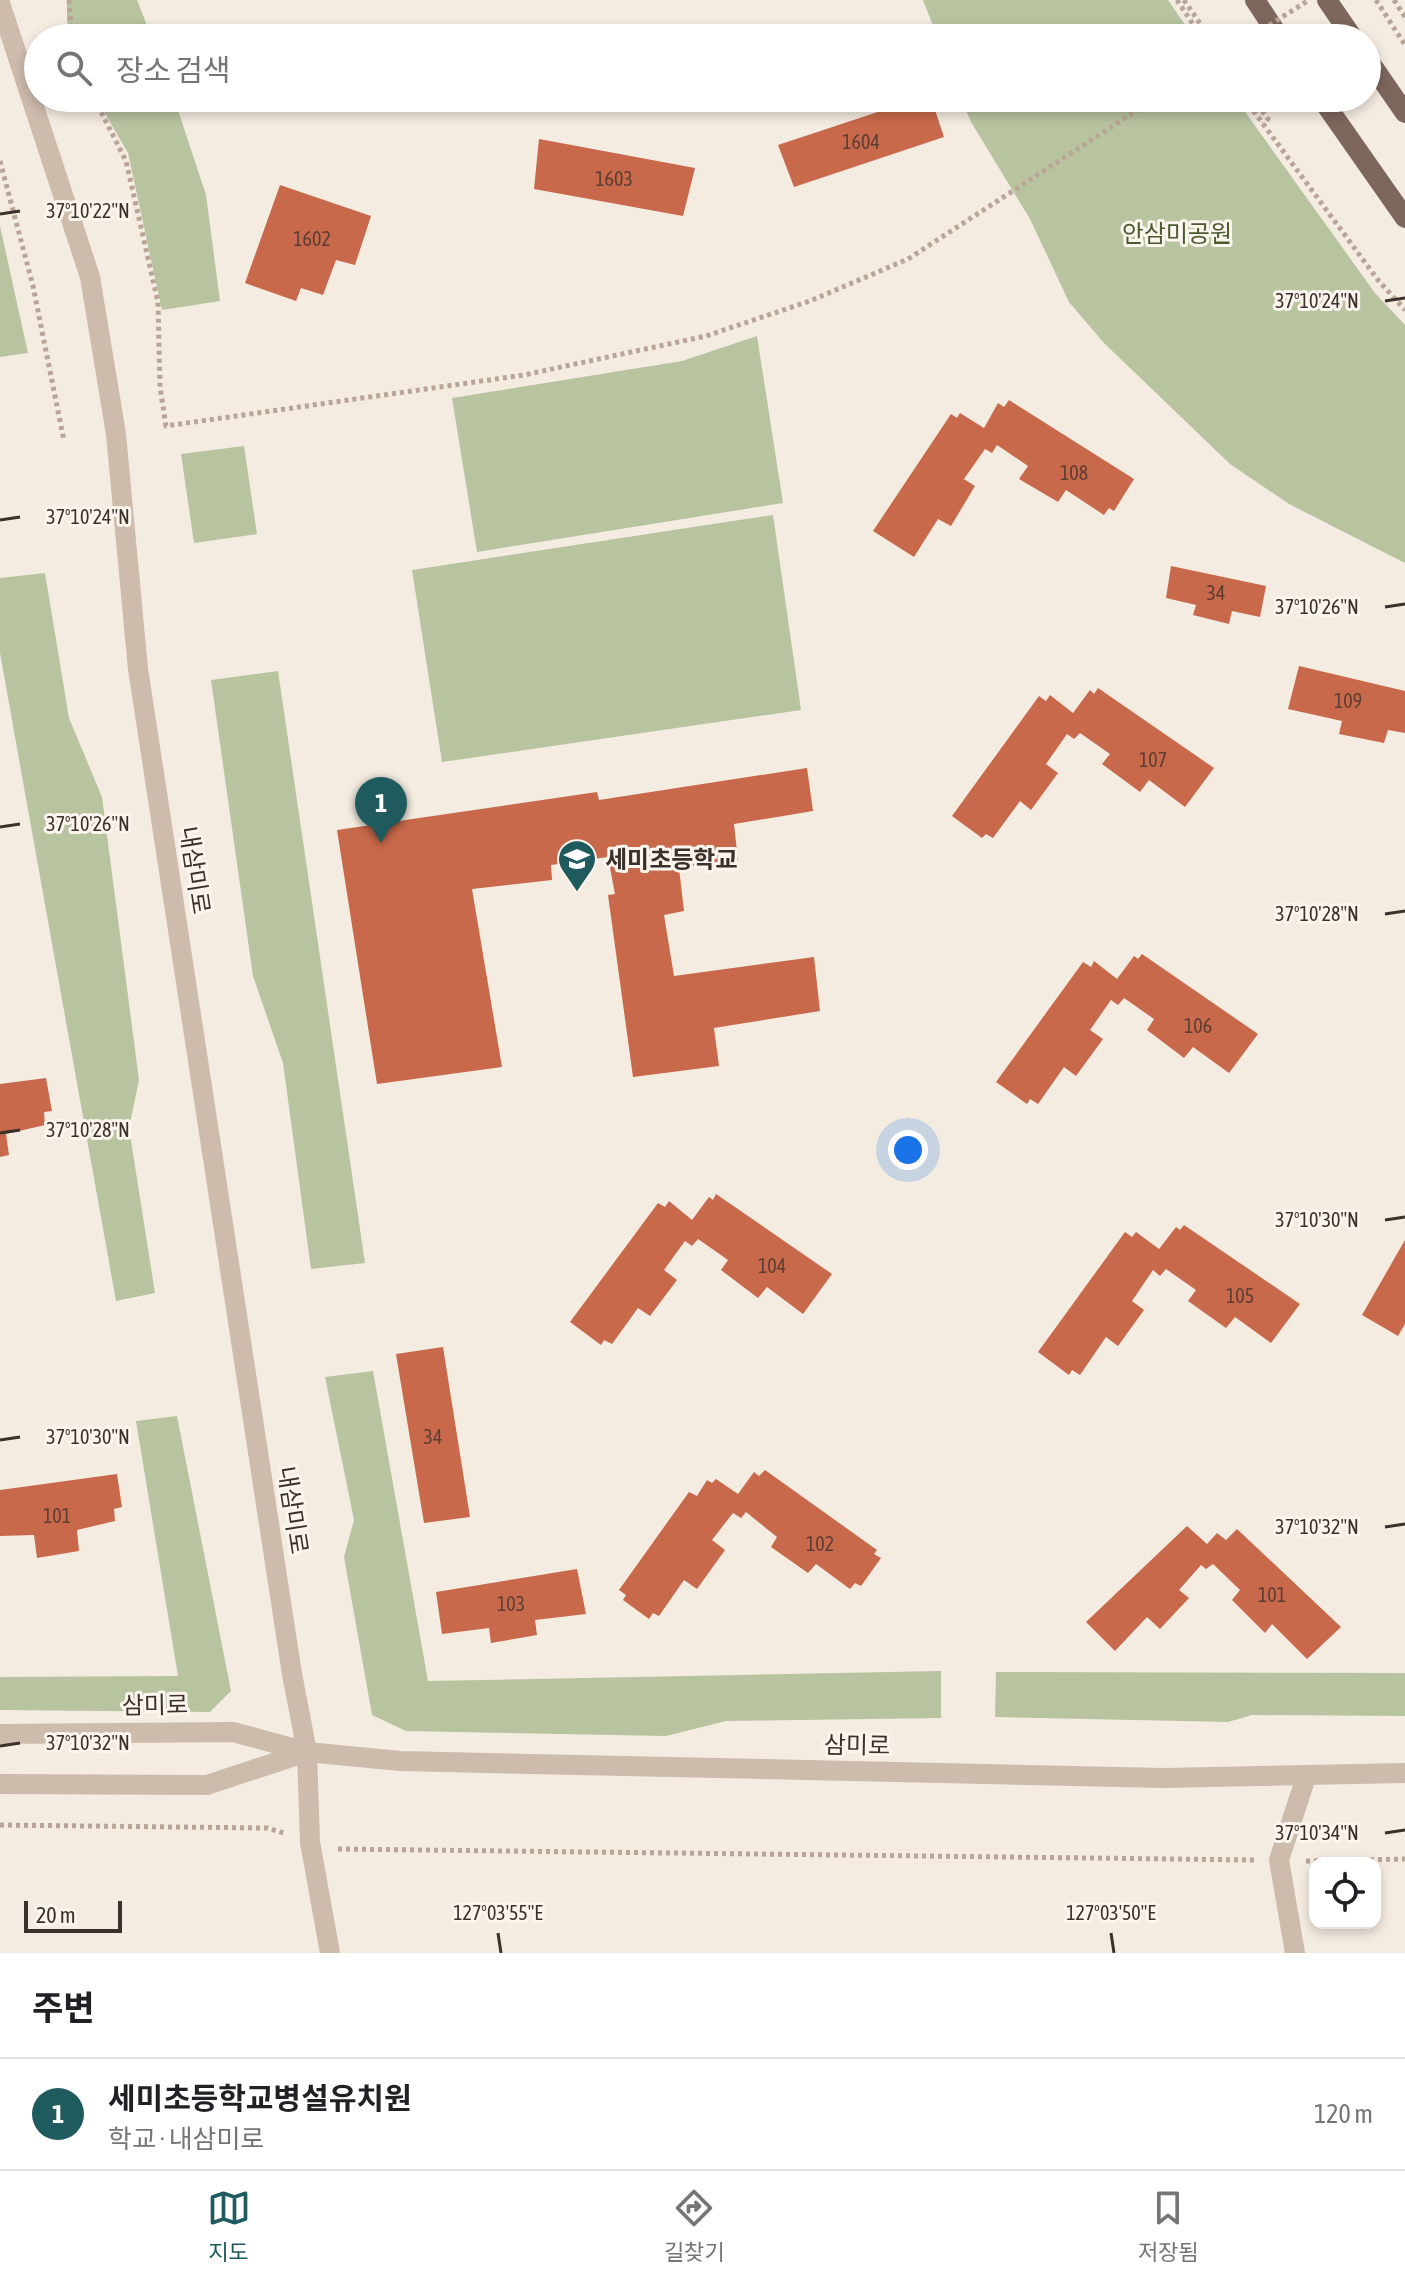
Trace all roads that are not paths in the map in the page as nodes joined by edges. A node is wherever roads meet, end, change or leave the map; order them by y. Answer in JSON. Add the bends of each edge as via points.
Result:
{"nodes":[{"id":1,"x":1255,"y":0,"type":"edge"},
{"id":2,"x":1327,"y":0,"type":"edge"},
{"id":3,"x":0,"y":3,"type":"edge"},
{"id":4,"x":1271,"y":24,"type":"edge"},
{"id":5,"x":1343,"y":24,"type":"edge"},
{"id":6,"x":24,"y":76,"type":"edge"},
{"id":7,"x":1381,"y":78,"type":"edge"},
{"id":8,"x":36,"y":112,"type":"edge"},
{"id":9,"x":1331,"y":112,"type":"edge"},
{"id":10,"x":1405,"y":113,"type":"edge"},
{"id":11,"x":1405,"y":218,"type":"edge"},
{"id":12,"x":0,"y":1734,"type":"edge"},
{"id":13,"x":307,"y":1752,"type":"junction"},
{"id":14,"x":1405,"y":1773,"type":"edge"},
{"id":15,"x":1306,"y":1777,"type":"junction"},
{"id":16,"x":0,"y":1784,"type":"edge"},
{"id":17,"x":330,"y":1953,"type":"edge"},
{"id":18,"x":1295,"y":1953,"type":"edge"}],
"edges":[{"from":1,"to":4,"type":"main road"},
{"from":2,"to":5,"type":"main road"},
{"from":3,"to":6,"type":"street","name":"내삼미로"},
{"from":7,"to":10,"type":"main road"},
{"from":8,"to":13,"type":"street","name":"내삼미로","via":[[90,277],[116,434],[138,669]]},
{"from":9,"to":11,"type":"main road"},
{"from":12,"to":13,"type":"street","name":"삼미로","via":[[233,1732]]},
{"from":13,"to":15,"type":"street","name":"삼미로","via":[[400,1761]]},
{"from":13,"to":16,"type":"street","name":"삼미로","via":[[207,1785]]},
{"from":13,"to":17,"type":"street","name":"내삼미로","via":[[310,1842]]},
{"from":14,"to":15,"type":"street","name":"삼미로"},
{"from":15,"to":18,"type":"street","via":[[1279,1860]]}]}
